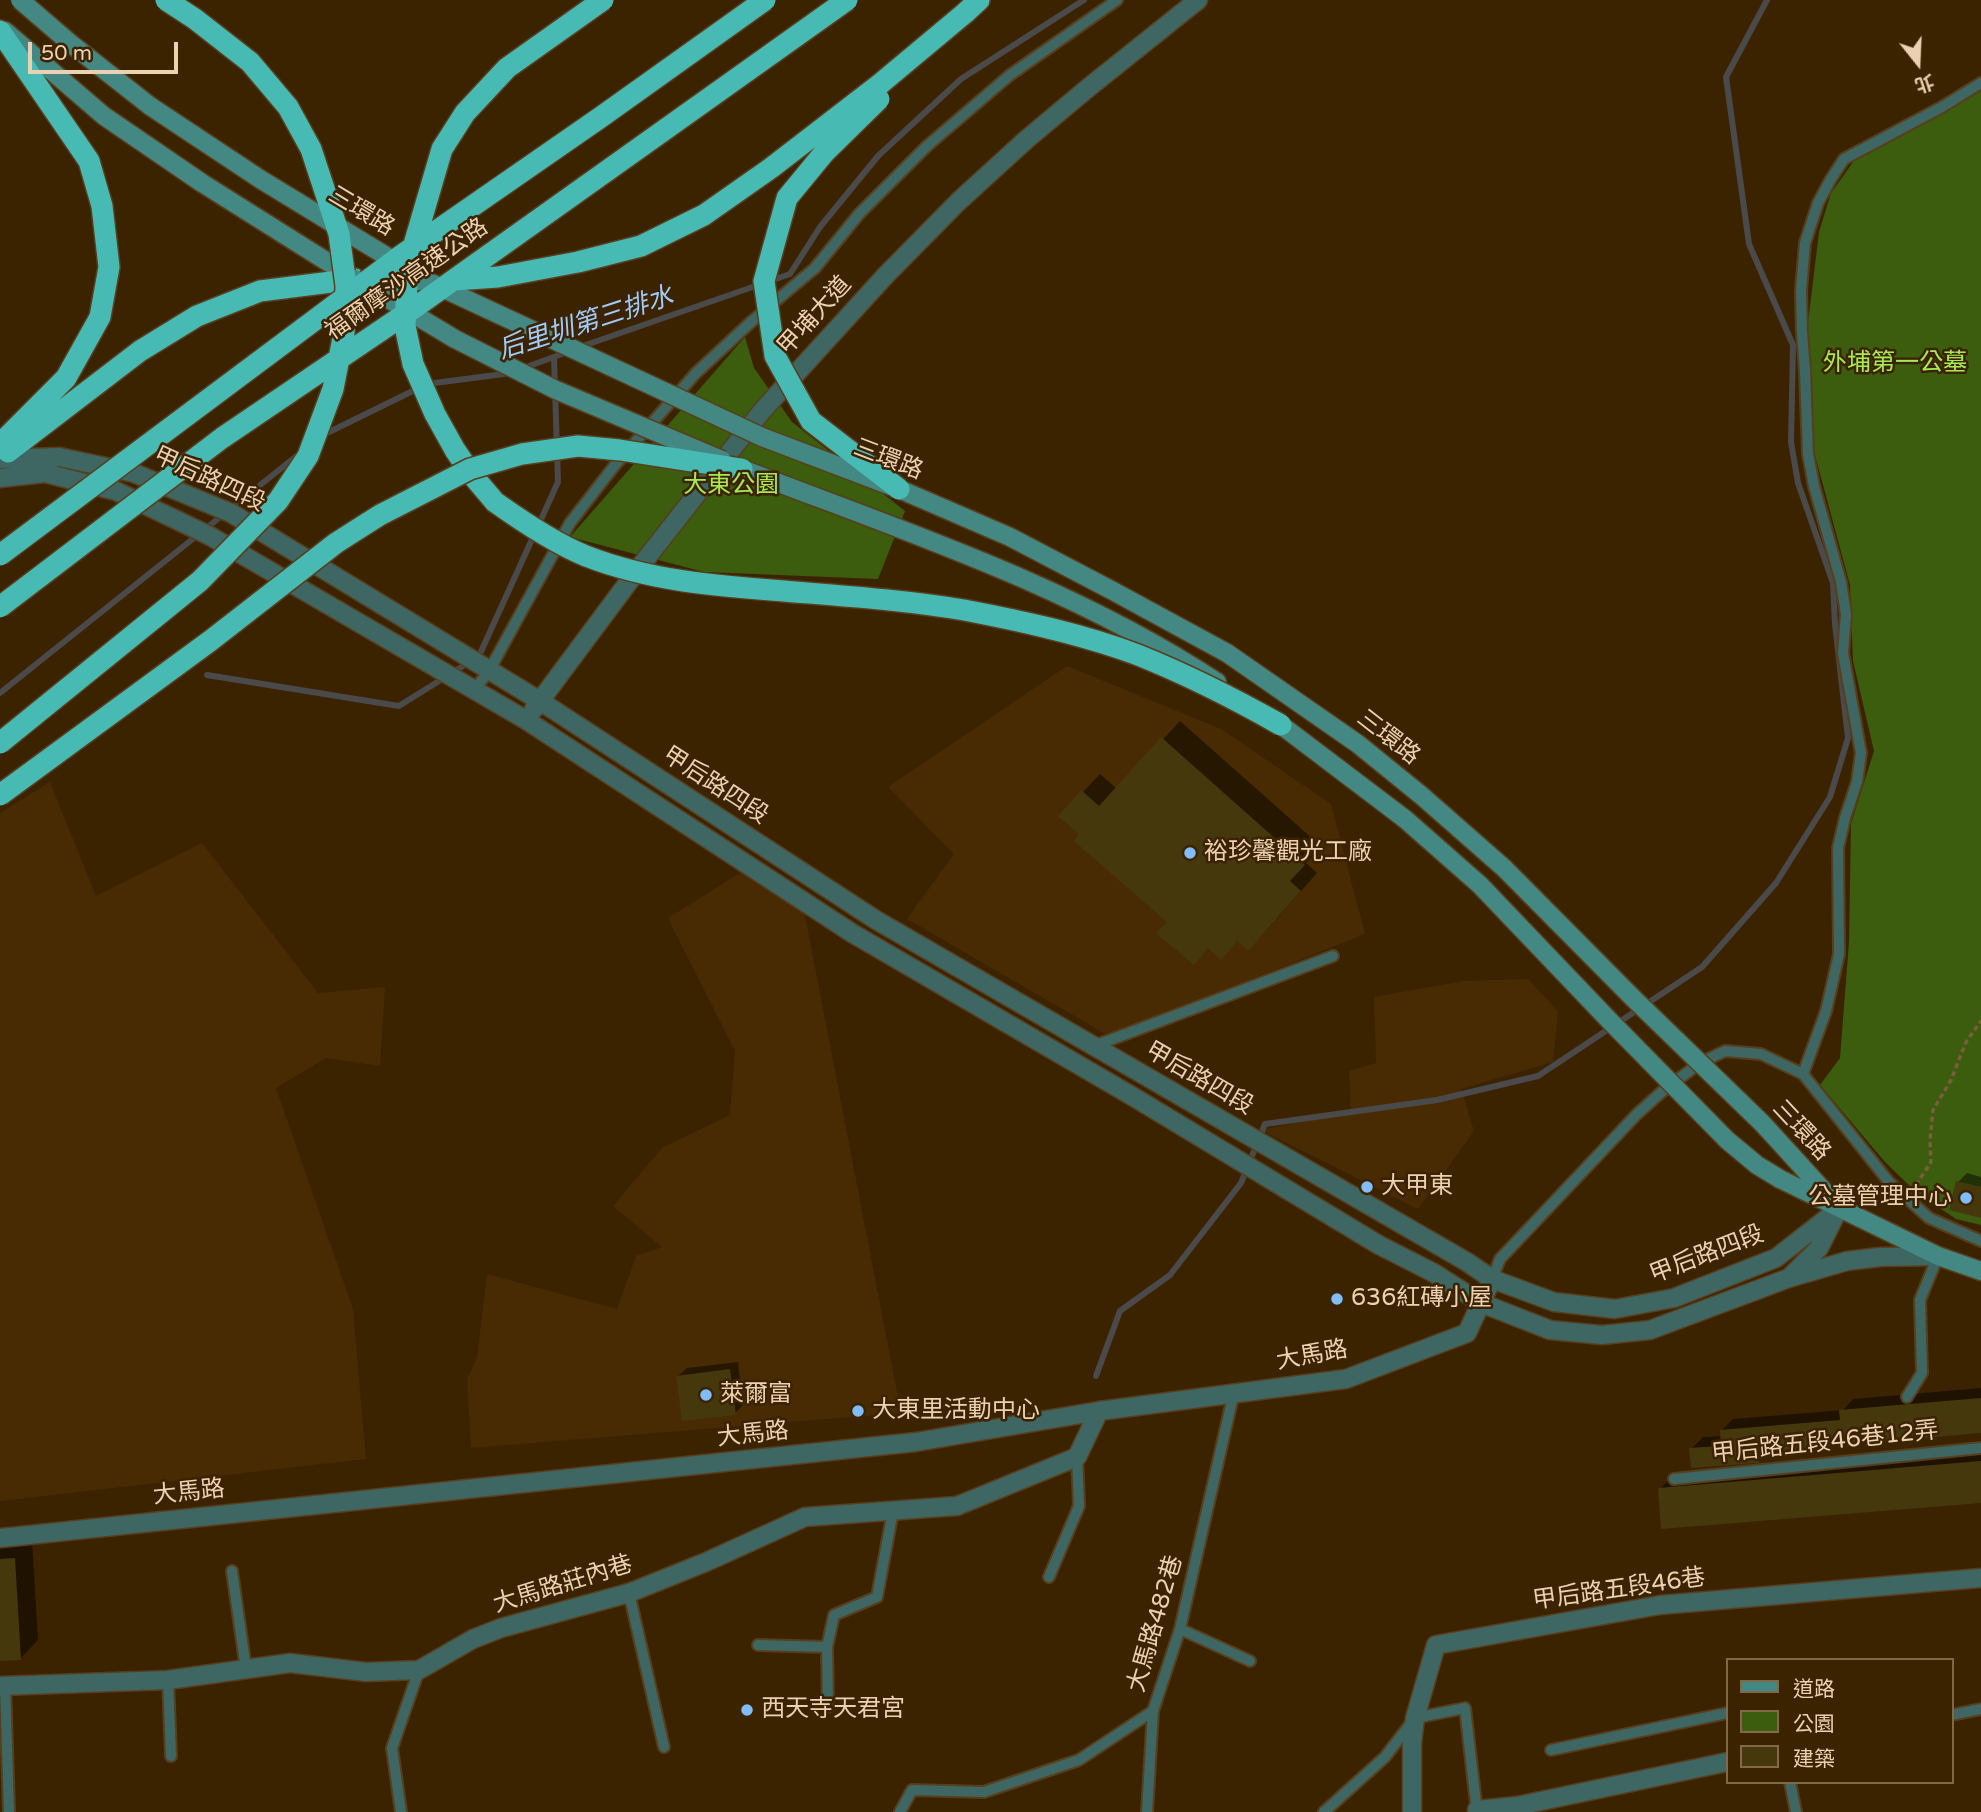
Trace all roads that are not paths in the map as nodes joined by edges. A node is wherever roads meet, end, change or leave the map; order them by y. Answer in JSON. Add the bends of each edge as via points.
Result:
{"nodes":[{"id":1,"x":20,"y":0,"type":"edge"},
{"id":2,"x":166,"y":0,"type":"edge"},
{"id":3,"x":603,"y":0,"type":"edge"},
{"id":4,"x":765,"y":0,"type":"edge"},
{"id":5,"x":848,"y":0,"type":"edge"},
{"id":6,"x":1117,"y":0,"type":"edge"},
{"id":7,"x":1198,"y":0,"type":"edge"},
{"id":8,"x":972,"y":6,"type":"edge"},
{"id":9,"x":0,"y":29,"type":"edge"},
{"id":10,"x":1981,"y":83,"type":"edge"},
{"id":11,"x":355,"y":279,"type":"junction"},
{"id":12,"x":427,"y":281,"type":"junction"},
{"id":13,"x":0,"y":444,"type":"edge"},
{"id":14,"x":0,"y":459,"type":"edge"},
{"id":15,"x":742,"y":469,"type":"junction"},
{"id":16,"x":0,"y":478,"type":"edge"},
{"id":17,"x":900,"y":489,"type":"junction"},
{"id":18,"x":0,"y":555,"type":"edge"},
{"id":19,"x":0,"y":607,"type":"edge"},
{"id":20,"x":489,"y":671,"type":"junction"},
{"id":21,"x":474,"y":690,"type":"junction"},
{"id":22,"x":540,"y":701,"type":"junction"},
{"id":23,"x":526,"y":720,"type":"junction"},
{"id":24,"x":1281,"y":725,"type":"junction"},
{"id":25,"x":0,"y":743,"type":"edge"},
{"id":26,"x":0,"y":795,"type":"edge"},
{"id":27,"x":1333,"y":956,"type":"dead end"},
{"id":28,"x":1094,"y":1046,"type":"junction"},
{"id":29,"x":1803,"y":1074,"type":"junction"},
{"id":30,"x":1840,"y":1208,"type":"junction"},
{"id":31,"x":1981,"y":1241,"type":"edge"},
{"id":32,"x":1938,"y":1256,"type":"junction"},
{"id":33,"x":1981,"y":1272,"type":"edge"},
{"id":34,"x":1789,"y":1278,"type":"junction"},
{"id":35,"x":1492,"y":1279,"type":"junction"},
{"id":36,"x":1481,"y":1303,"type":"junction"},
{"id":37,"x":1234,"y":1392,"type":"junction"},
{"id":38,"x":1908,"y":1397,"type":"dead end"},
{"id":39,"x":1099,"y":1411,"type":"junction"},
{"id":40,"x":1981,"y":1448,"type":"edge"},
{"id":41,"x":1077,"y":1457,"type":"junction"},
{"id":42,"x":1674,"y":1479,"type":"dead end"},
{"id":43,"x":894,"y":1511,"type":"junction"},
{"id":44,"x":0,"y":1538,"type":"edge"},
{"id":45,"x":232,"y":1571,"type":"dead end"},
{"id":46,"x":1049,"y":1577,"type":"dead end"},
{"id":47,"x":1981,"y":1578,"type":"edge"},
{"id":48,"x":629,"y":1593,"type":"junction"},
{"id":49,"x":1180,"y":1629,"type":"junction"},
{"id":50,"x":758,"y":1645,"type":"dead end"},
{"id":51,"x":827,"y":1647,"type":"junction"},
{"id":52,"x":1250,"y":1661,"type":"dead end"},
{"id":53,"x":246,"y":1669,"type":"junction"},
{"id":54,"x":419,"y":1671,"type":"junction"},
{"id":55,"x":168,"y":1680,"type":"junction"},
{"id":56,"x":3,"y":1686,"type":"edge"},
{"id":57,"x":828,"y":1707,"type":"dead end"},
{"id":58,"x":1981,"y":1709,"type":"edge"},
{"id":59,"x":1153,"y":1711,"type":"junction"},
{"id":60,"x":1726,"y":1713,"type":"edge"},
{"id":61,"x":1953,"y":1715,"type":"edge"},
{"id":62,"x":1415,"y":1718,"type":"junction"},
{"id":63,"x":664,"y":1747,"type":"dead end"},
{"id":64,"x":1550,"y":1751,"type":"dead end"},
{"id":65,"x":171,"y":1756,"type":"dead end"},
{"id":66,"x":1726,"y":1762,"type":"edge"},
{"id":67,"x":1790,"y":1784,"type":"edge"},
{"id":68,"x":1477,"y":1811,"type":"edge"},
{"id":69,"x":9,"y":1812,"type":"edge"},
{"id":70,"x":401,"y":1812,"type":"edge"},
{"id":71,"x":900,"y":1812,"type":"edge"},
{"id":72,"x":1147,"y":1812,"type":"edge"},
{"id":73,"x":1324,"y":1812,"type":"edge"},
{"id":74,"x":1412,"y":1812,"type":"edge"},
{"id":75,"x":1796,"y":1812,"type":"edge"}],
"edges":[{"from":1,"to":12,"type":"main road","name":"三環路","bridge":true,"via":[[150,106]]},
{"from":2,"to":25,"type":"highway","bridge":true,"via":[[250,62],[288,107],[311,149],[339,234],[346,286],[344,332],[333,389],[308,456],[278,501],[200,581]]},
{"from":3,"to":24,"type":"highway","bridge":true,"via":[[507,68],[465,113],[442,149],[408,265],[405,326],[413,364],[455,450],[495,502],[528,526],[584,555],[638,573],[709,586],[881,598],[1049,627],[1137,655],[1216,689]]},
{"from":4,"to":18,"type":"highway","name":"福爾摩沙高速公路","bridge":true,"via":[[399,257]]},
{"from":5,"to":19,"type":"highway","name":"福爾摩沙高速公路","bridge":true,"via":[[417,306],[222,438]]},
{"from":6,"to":20,"type":"lane","via":[[1010,75],[926,146],[859,214],[815,268],[695,373],[570,523]]},
{"from":7,"to":22,"type":"street","name":"甲埔大道","via":[[1027,139],[886,275],[762,411]]},
{"from":8,"to":12,"type":"highway","bridge":true,"via":[[880,84],[704,215],[640,246],[578,262],[499,277]]},
{"from":8,"to":17,"type":"highway","bridge":true,"via":[[824,153],[787,198],[764,281],[775,356],[811,421]]},
{"from":9,"to":11,"type":"main road","name":"三環路","bridge":true,"via":[[104,116]]},
{"from":9,"to":13,"type":"highway","via":[[89,161],[102,206],[109,267],[100,317],[66,378]]},
{"from":10,"to":29,"type":"lane","via":[[1844,159],[1818,203],[1805,243],[1801,291],[1808,454],[1841,582],[1846,614],[1843,653],[1861,753],[1838,848],[1839,954],[1826,1011]]},
{"from":11,"to":12,"type":"main road","bridge":true},
{"from":11,"to":14,"type":"highway","via":[[260,291],[197,316],[140,351]]},
{"from":11,"to":15,"type":"main road","name":"三環路","bridge":true,"via":[[455,339],[556,390]]},
{"from":12,"to":17,"type":"main road","name":"三環路","bridge":true,"via":[[762,437]]},
{"from":14,"to":20,"type":"street","name":"甲后路四段","via":[[59,457],[134,473],[231,513]]},
{"from":15,"to":24,"type":"main road","name":"三環路","bridge":true,"via":[[980,560],[1090,610],[1187,662]]},
{"from":15,"to":26,"type":"highway","bridge":true,"via":[[579,446],[522,454],[470,469],[335,543]]},
{"from":16,"to":21,"type":"street","name":"甲后路四段","via":[[45,473],[116,491],[210,536]]},
{"from":17,"to":30,"type":"main road","name":"三環路","bridge":true,"via":[[1010,537],[1227,653],[1358,744],[1504,868],[1762,1123]]},
{"from":20,"to":21,"type":"lane"},
{"from":20,"to":22,"type":"street","name":"甲后路四段"},
{"from":21,"to":23,"type":"street","name":"甲后路四段"},
{"from":22,"to":23,"type":"street","name":"甲埔大道"},
{"from":22,"to":28,"type":"street","name":"甲后路四段","via":[[876,920]]},
{"from":23,"to":36,"type":"street","name":"甲后路四段","via":[[852,933]]},
{"from":24,"to":30,"type":"main road","name":"三環路","bridge":true,"via":[[1405,819],[1480,885],[1727,1140],[1780,1179]]},
{"from":27,"to":28,"type":"lane"},
{"from":28,"to":35,"type":"street","name":"甲后路四段"},
{"from":29,"to":31,"type":"lane","via":[[1889,1182],[1929,1218]]},
{"from":29,"to":35,"type":"lane","via":[[1761,1054],[1725,1051],[1700,1063],[1637,1114],[1500,1259]]},
{"from":30,"to":32,"type":"main road"},
{"from":30,"to":34,"type":"street","name":"甲后路四段","via":[[1819,1248]]},
{"from":30,"to":35,"type":"street","name":"甲后路四段","via":[[1776,1258],[1674,1298],[1615,1309],[1555,1302]]},
{"from":32,"to":33,"type":"main road"},
{"from":32,"to":34,"type":"street","name":"甲后路四段","via":[[1847,1261]]},
{"from":32,"to":38,"type":"lane","via":[[1920,1300],[1922,1373]]},
{"from":34,"to":36,"type":"street","name":"甲后路四段","via":[[1650,1330],[1602,1335],[1550,1330]]},
{"from":35,"to":36,"type":"street","name":"大馬路"},
{"from":36,"to":37,"type":"street","name":"大馬路","via":[[1467,1333],[1346,1379]]},
{"from":37,"to":39,"type":"street","name":"大馬路"},
{"from":37,"to":49,"type":"lane","name":"大馬路482巷"},
{"from":39,"to":41,"type":"street"},
{"from":39,"to":44,"type":"street","name":"大馬路","via":[[916,1442]]},
{"from":40,"to":42,"type":"lane","name":"甲后路五段46巷12弄"},
{"from":41,"to":43,"type":"street","name":"大馬路莊內巷","via":[[957,1506]]},
{"from":41,"to":46,"type":"lane","via":[[1079,1506]]},
{"from":43,"to":48,"type":"street","name":"大馬路莊內巷","via":[[805,1517]]},
{"from":43,"to":51,"type":"lane","via":[[877,1597],[834,1615]]},
{"from":45,"to":53,"type":"lane"},
{"from":47,"to":62,"type":"street","name":"甲后路五段46巷","via":[[1660,1605],[1436,1645]]},
{"from":48,"to":54,"type":"street","name":"大馬路莊內巷","via":[[501,1628]]},
{"from":48,"to":63,"type":"lane"},
{"from":49,"to":52,"type":"lane"},
{"from":49,"to":59,"type":"lane","name":"大馬路482巷"},
{"from":50,"to":51,"type":"lane"},
{"from":51,"to":57,"type":"lane"},
{"from":53,"to":54,"type":"street","name":"大馬路莊內巷","via":[[290,1663],[366,1672]]},
{"from":53,"to":55,"type":"street","name":"大馬路莊內巷"},
{"from":54,"to":70,"type":"lane","via":[[392,1748]]},
{"from":55,"to":56,"type":"street","name":"大馬路莊內巷"},
{"from":55,"to":65,"type":"lane"},
{"from":56,"to":69,"type":"lane"},
{"from":58,"to":61,"type":"lane"},
{"from":59,"to":71,"type":"lane","name":"大馬路482巷","via":[[1079,1760],[984,1792],[912,1790]]},
{"from":59,"to":72,"type":"lane"},
{"from":60,"to":64,"type":"lane"},
{"from":62,"to":68,"type":"lane","via":[[1465,1708]]},
{"from":62,"to":73,"type":"lane","via":[[1385,1756]]},
{"from":62,"to":74,"type":"street","name":"甲后路五段46巷"},
{"from":66,"to":68,"type":"street"},
{"from":67,"to":75,"type":"lane"}]}
